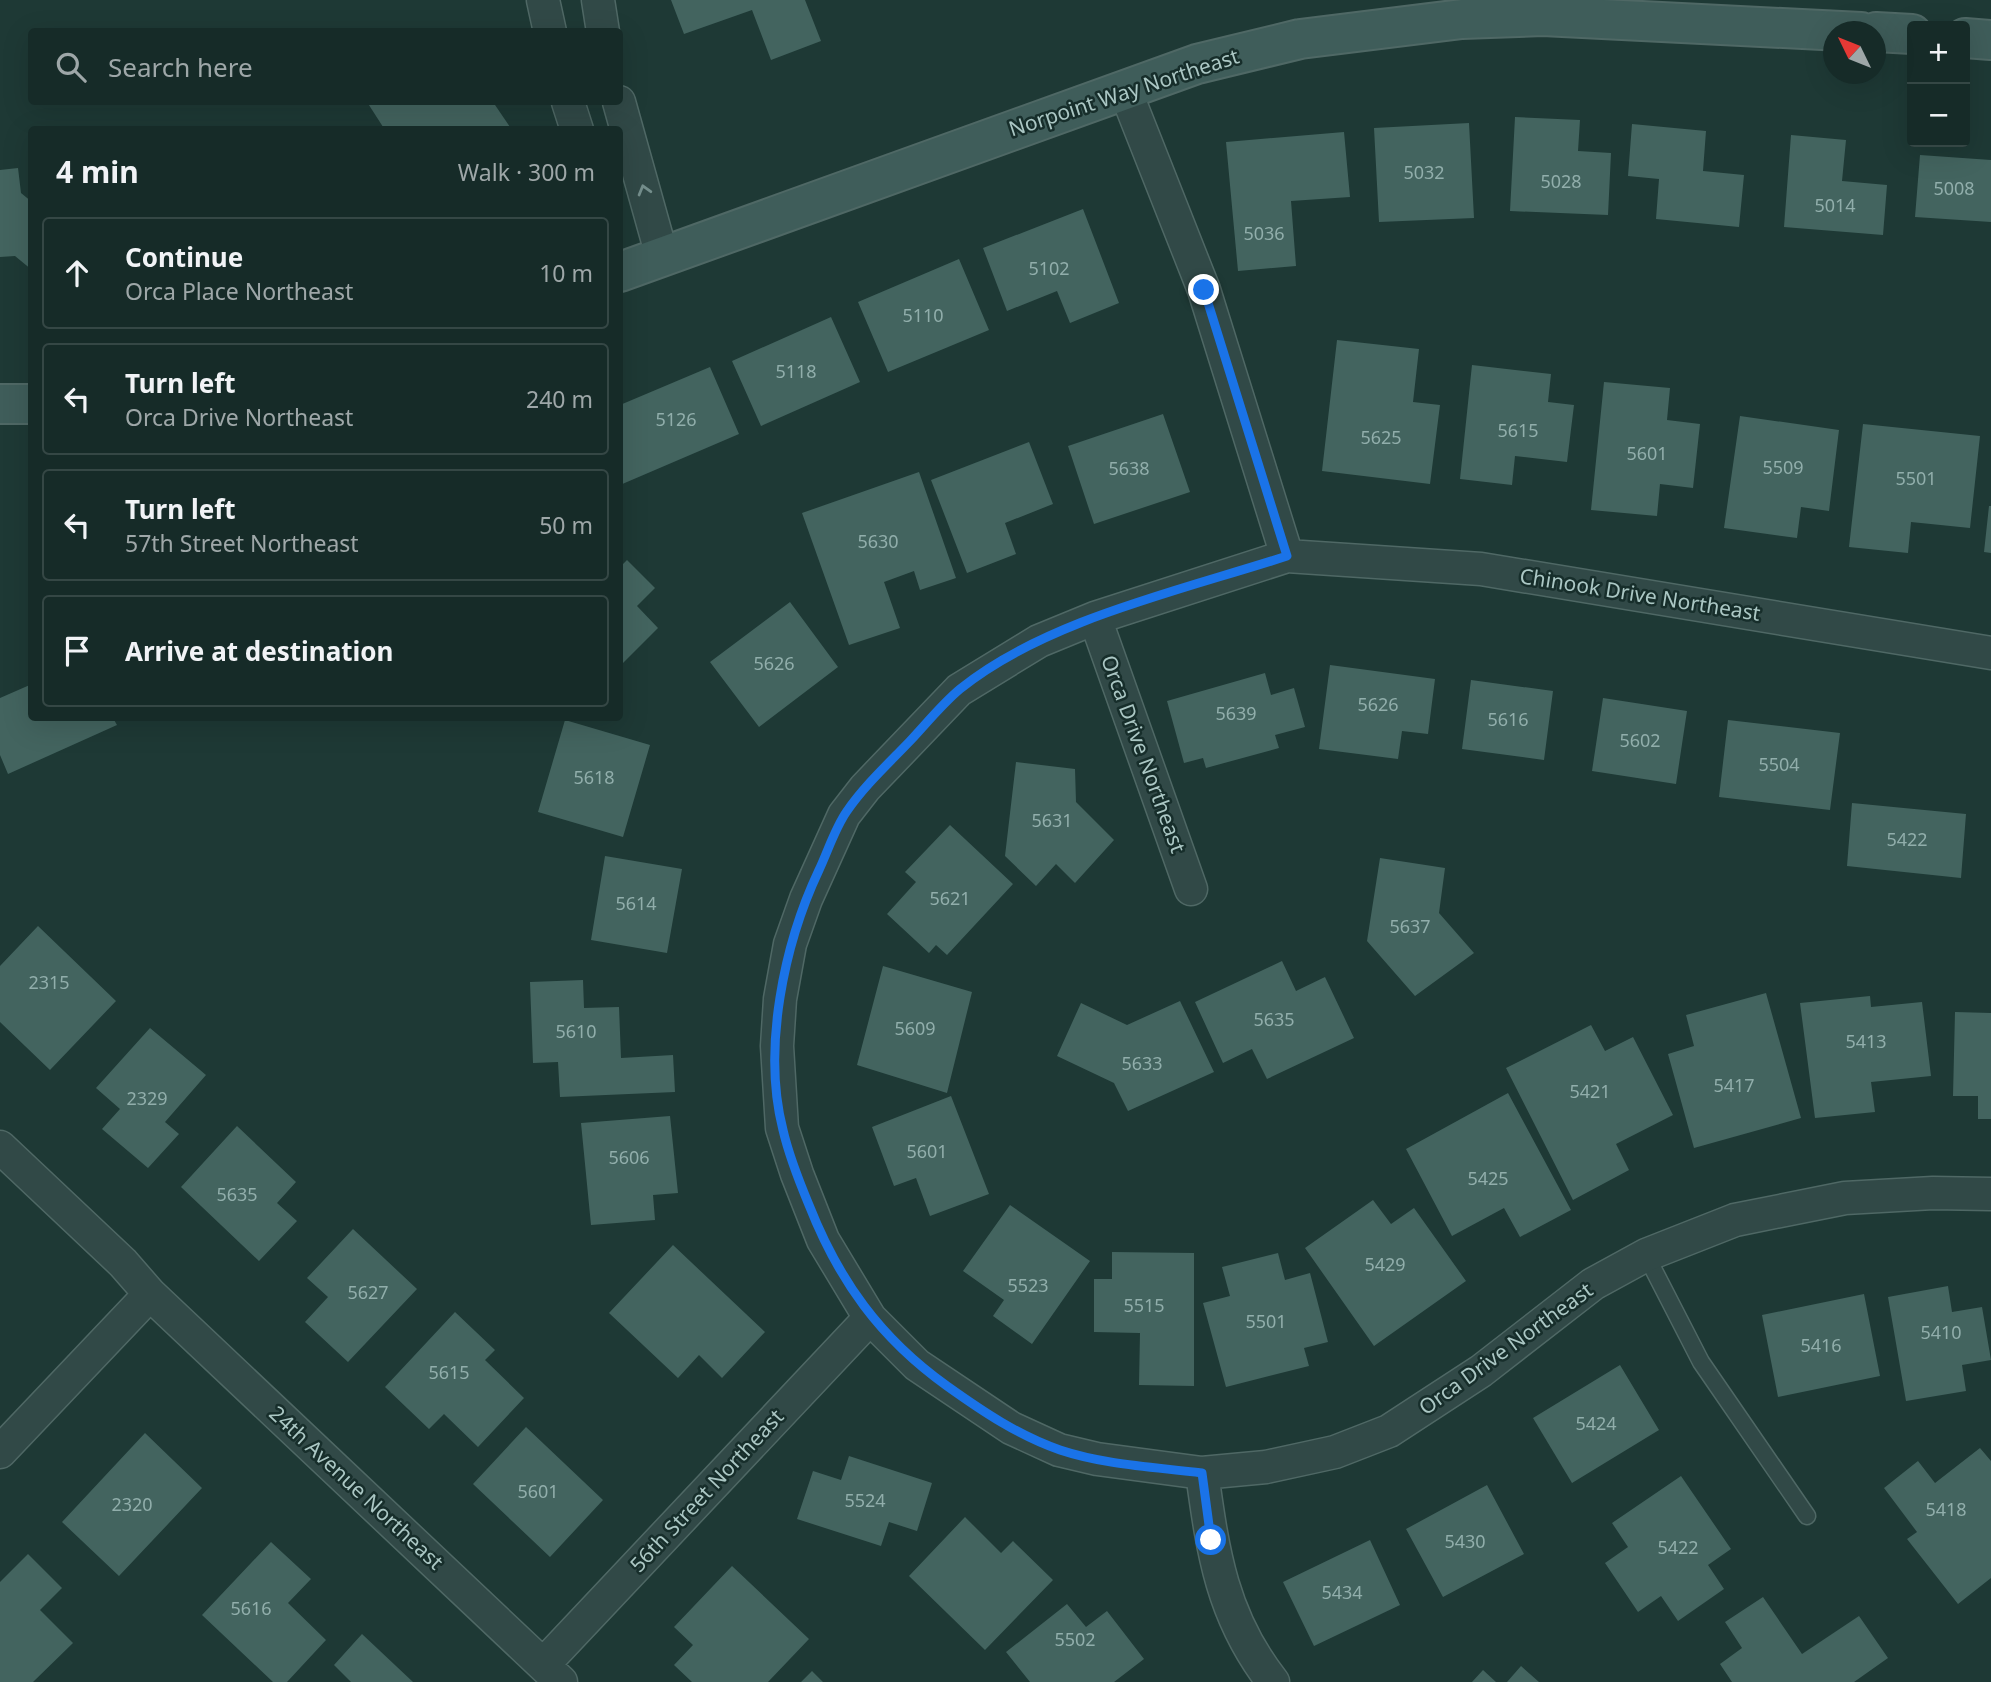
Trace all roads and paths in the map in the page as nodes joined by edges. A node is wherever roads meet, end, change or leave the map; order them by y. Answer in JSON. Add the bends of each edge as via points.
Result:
{"nodes":[{"id":1,"x":543,"y":0,"type":"edge"},
{"id":2,"x":598,"y":0,"type":"edge"},
{"id":3,"x":549,"y":28,"type":"edge"},
{"id":4,"x":602,"y":28,"type":"edge"},
{"id":5,"x":1823,"y":30,"type":"edge"},
{"id":6,"x":1886,"y":33,"type":"edge"},
{"id":7,"x":1907,"y":34,"type":"edge"},
{"id":8,"x":1970,"y":38,"type":"edge"},
{"id":9,"x":1991,"y":40,"type":"edge"},
{"id":10,"x":1125,"y":90,"type":"junction"},
{"id":11,"x":570,"y":105,"type":"edge"},
{"id":12,"x":621,"y":105,"type":"edge"},
{"id":13,"x":576,"y":126,"type":"edge"},
{"id":14,"x":662,"y":256,"type":"junction"},
{"id":15,"x":623,"y":271,"type":"edge"},
{"id":16,"x":0,"y":404,"type":"edge"},
{"id":17,"x":28,"y":404,"type":"edge"},
{"id":18,"x":1287,"y":556,"type":"junction"},
{"id":19,"x":1095,"y":618,"type":"junction"},
{"id":20,"x":1991,"y":653,"type":"edge"},
{"id":21,"x":1191,"y":889,"type":"dead end"},
{"id":22,"x":0,"y":1147,"type":"edge"},
{"id":23,"x":1991,"y":1195,"type":"edge"},
{"id":24,"x":1646,"y":1255,"type":"junction"},
{"id":25,"x":150,"y":1294,"type":"junction"},
{"id":26,"x":870,"y":1318,"type":"junction"},
{"id":27,"x":0,"y":1452,"type":"edge"},
{"id":28,"x":1202,"y":1473,"type":"junction"},
{"id":29,"x":1807,"y":1516,"type":"dead end"},
{"id":30,"x":552,"y":1673,"type":"edge"},
{"id":31,"x":1273,"y":1682,"type":"edge"}],
"edges":[{"from":1,"to":3,"type":"street"},
{"from":2,"to":4,"type":"street"},
{"from":5,"to":10,"type":"street","name":"Norpoint Way Northeast","via":[[1542,16],[1462,19],[1300,39],[1197,64]]},
{"from":6,"to":7,"type":"street"},
{"from":8,"to":9,"type":"street"},
{"from":10,"to":14,"type":"street","name":"Norpoint Way Northeast"},
{"from":10,"to":18,"type":"street","via":[[1204,290]]},
{"from":11,"to":13,"type":"street"},
{"from":14,"to":12,"type":"street","one_way":true},
{"from":14,"to":15,"type":"street","name":"Norpoint Way Northeast"},
{"from":16,"to":17,"type":"street"},
{"from":18,"to":19,"type":"street","name":"Orca Drive Northeast"},
{"from":18,"to":20,"type":"street","name":"Chinook Drive Northeast","via":[[1481,569]]},
{"from":19,"to":21,"type":"street","name":"Orca Drive Northeast"},
{"from":19,"to":26,"type":"street","name":"Orca Drive Northeast","via":[[1039,641],[959,690],[865,788],[844,815],[790,944],[777,1046],[782,1128],[823,1240]]},
{"from":22,"to":25,"type":"street","name":"24th Avenue Northeast"},
{"from":23,"to":24,"type":"street","name":"Orca Drive Northeast","via":[[1844,1198],[1735,1220]]},
{"from":24,"to":28,"type":"street","name":"Orca Drive Northeast","via":[[1592,1284],[1481,1371],[1389,1431],[1335,1452],[1266,1467]]},
{"from":24,"to":29,"type":"lane","via":[[1701,1362]]},
{"from":25,"to":27,"type":"street"},
{"from":25,"to":30,"type":"street","name":"24th Avenue Northeast"},
{"from":26,"to":28,"type":"street","name":"Orca Drive Northeast","via":[[917,1365],[1011,1428],[1059,1450],[1097,1459]]},
{"from":26,"to":30,"type":"street","name":"56th Street Northeast"},
{"from":28,"to":31,"type":"street","via":[[1211,1540],[1230,1612]]}]}
